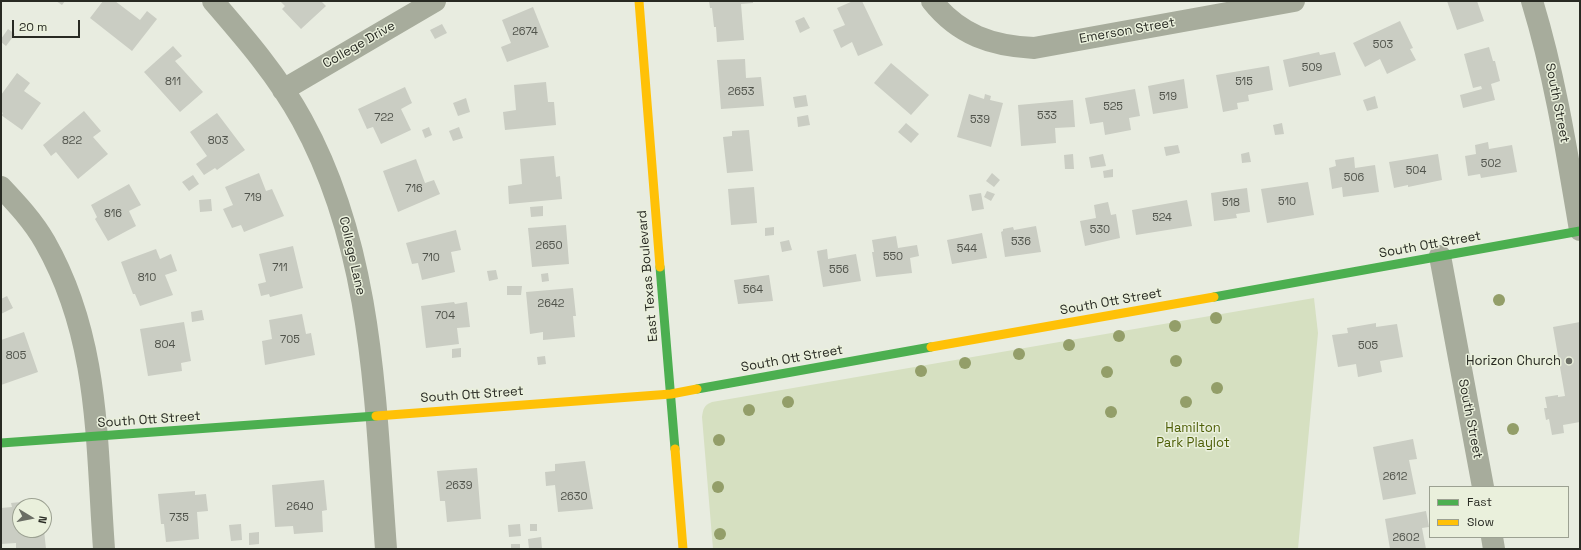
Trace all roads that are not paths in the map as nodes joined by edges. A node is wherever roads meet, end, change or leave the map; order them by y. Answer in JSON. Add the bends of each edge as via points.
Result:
{"nodes":[{"id":1,"x":213,"y":1,"type":"edge"},
{"id":2,"x":435,"y":1,"type":"edge"},
{"id":3,"x":639,"y":1,"type":"edge"},
{"id":4,"x":932,"y":1,"type":"edge"},
{"id":5,"x":1294,"y":1,"type":"edge"},
{"id":6,"x":1532,"y":1,"type":"edge"},
{"id":7,"x":284,"y":90,"type":"junction"},
{"id":8,"x":1,"y":187,"type":"edge"},
{"id":9,"x":1580,"y":231,"type":"edge"},
{"id":10,"x":1440,"y":256,"type":"junction"},
{"id":11,"x":670,"y":394,"type":"junction"},
{"id":12,"x":376,"y":415,"type":"junction"},
{"id":13,"x":96,"y":437,"type":"junction"},
{"id":14,"x":1,"y":443,"type":"edge"},
{"id":15,"x":1483,"y":486,"type":"edge"},
{"id":16,"x":1492,"y":538,"type":"edge"},
{"id":17,"x":104,"y":549,"type":"edge"},
{"id":18,"x":386,"y":549,"type":"edge"},
{"id":19,"x":683,"y":549,"type":"edge"},
{"id":20,"x":1494,"y":549,"type":"edge"}],
"edges":[{"from":1,"to":7,"type":"street","name":"College Lane","via":[[254,49]]},
{"from":2,"to":7,"type":"street","name":"College Drive"},
{"from":3,"to":11,"type":"street","name":"East Texas Boulevard"},
{"from":4,"to":5,"type":"street","name":"Emerson Street","via":[[961,29],[982,40],[1009,47],[1034,48]]},
{"from":6,"to":9,"type":"street","name":"South Street","via":[[1556,92]]},
{"from":7,"to":12,"type":"street","name":"College Lane","via":[[325,167],[344,216],[357,267],[367,328]]},
{"from":8,"to":13,"type":"street","via":[[21,208],[44,241],[63,278],[88,356],[94,396]]},
{"from":9,"to":10,"type":"street","name":"South Ott Street"},
{"from":10,"to":11,"type":"street","name":"South Ott Street"},
{"from":10,"to":15,"type":"street","name":"South Street"},
{"from":11,"to":12,"type":"street","name":"South Ott Street"},
{"from":11,"to":19,"type":"street","name":"East Texas Boulevard"},
{"from":12,"to":13,"type":"street","name":"South Ott Street"},
{"from":12,"to":18,"type":"street","name":"College Lane"},
{"from":13,"to":14,"type":"street","name":"South Ott Street"},
{"from":13,"to":17,"type":"street"},
{"from":16,"to":20,"type":"street"}]}
